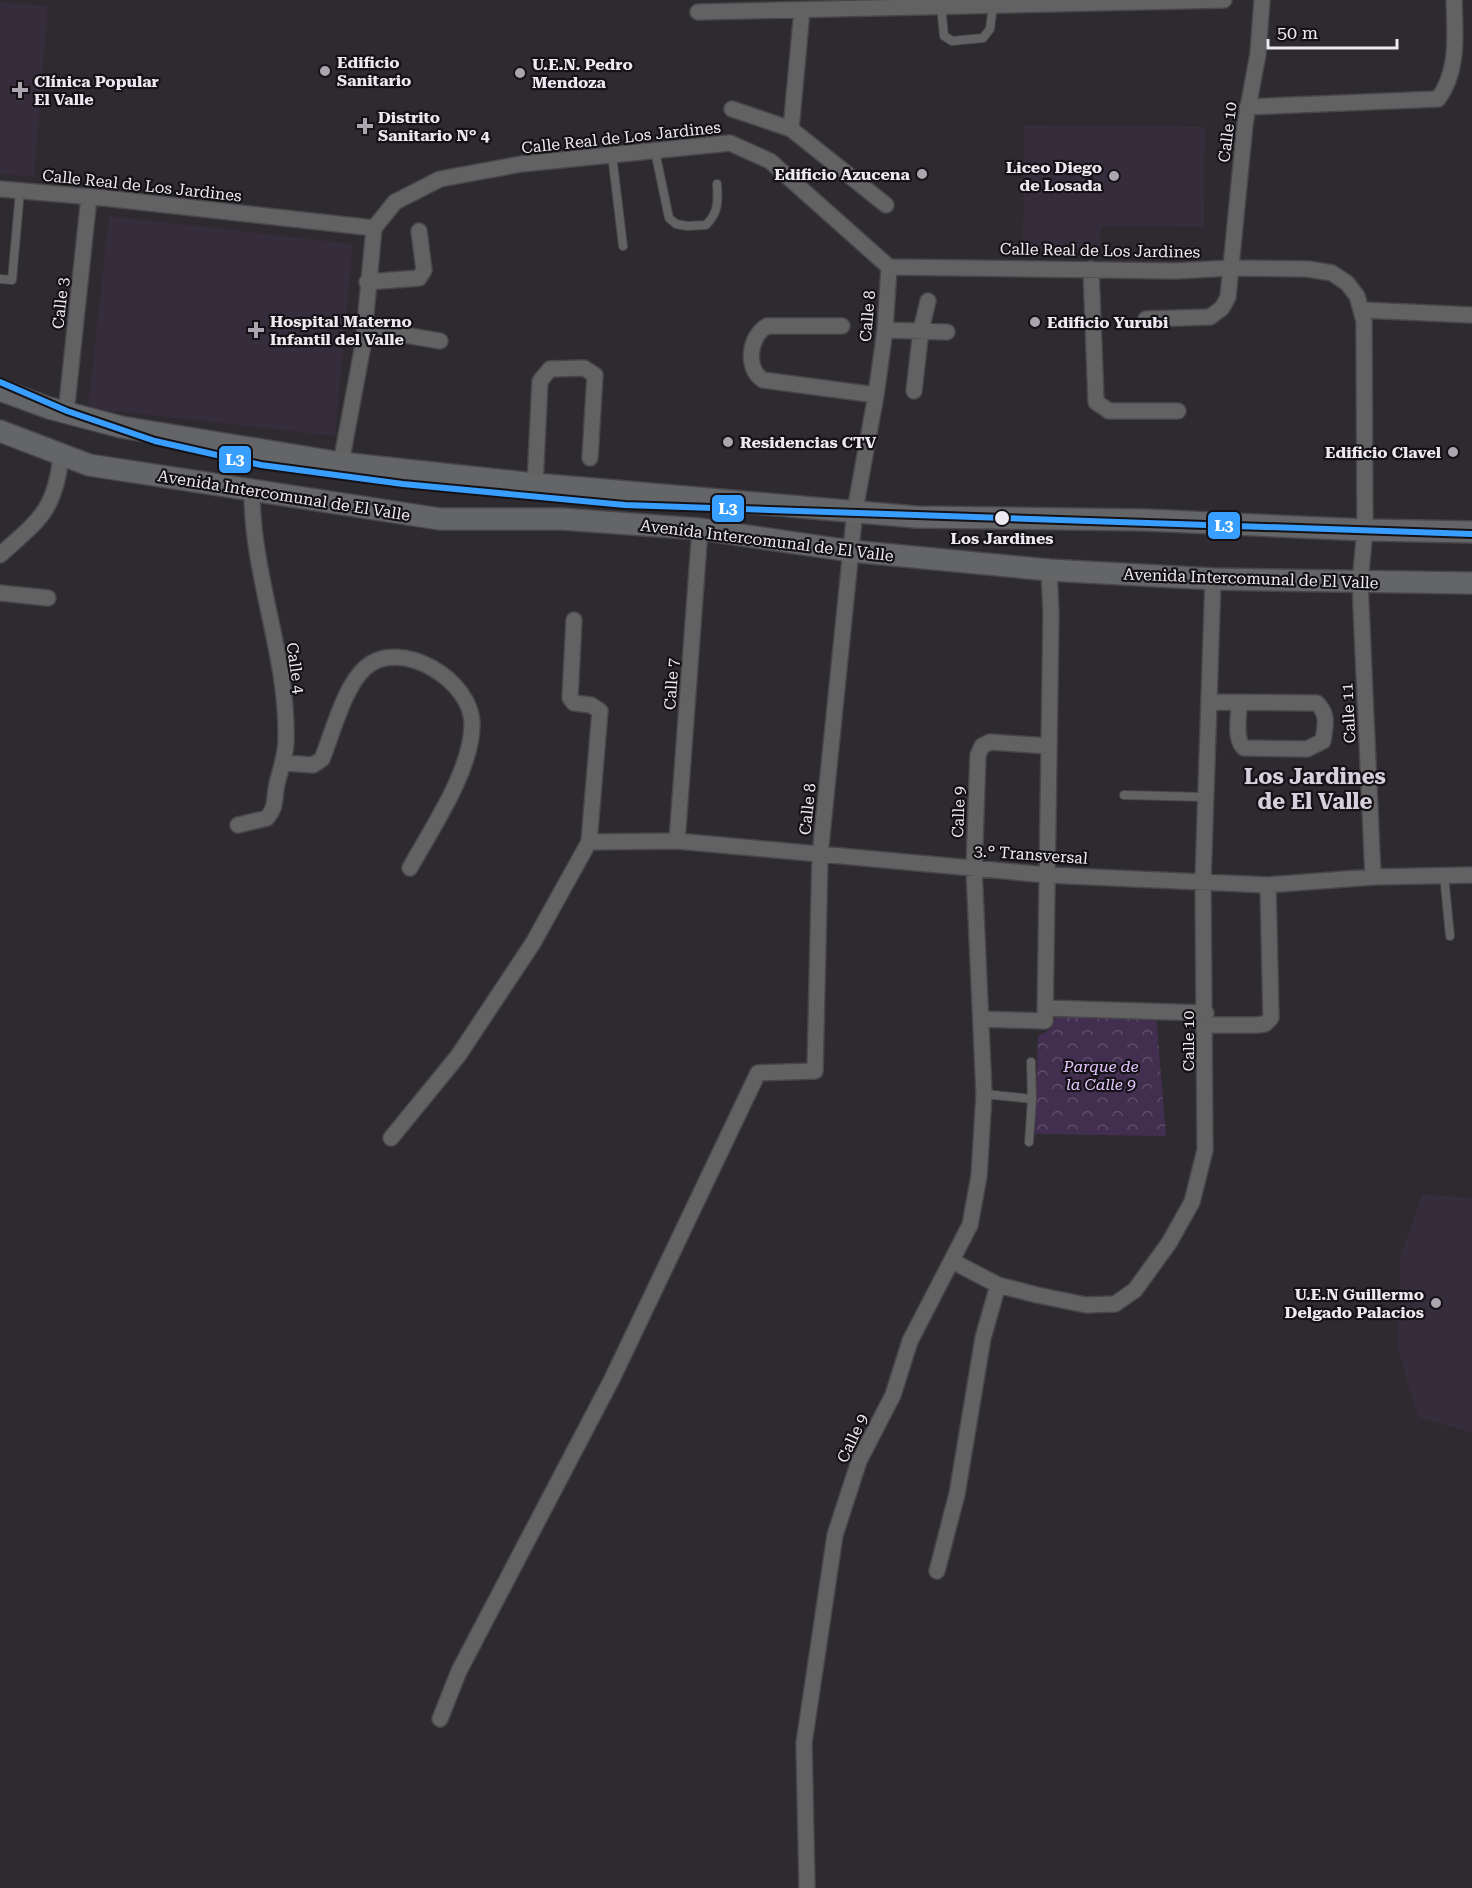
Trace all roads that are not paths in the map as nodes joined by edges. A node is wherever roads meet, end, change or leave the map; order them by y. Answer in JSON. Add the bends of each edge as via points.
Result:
{"nodes":[{"id":1,"x":1224,"y":0,"type":"edge"},
{"id":2,"x":1262,"y":0,"type":"edge"},
{"id":3,"x":1454,"y":0,"type":"edge"},
{"id":4,"x":993,"y":5,"type":"junction"},
{"id":5,"x":941,"y":6,"type":"junction"},
{"id":6,"x":802,"y":10,"type":"junction"},
{"id":7,"x":698,"y":12,"type":"dead end"},
{"id":8,"x":1247,"y":107,"type":"junction"},
{"id":9,"x":732,"y":109,"type":"dead end"},
{"id":10,"x":791,"y":129,"type":"junction"},
{"id":11,"x":655,"y":151,"type":"junction"},
{"id":12,"x":612,"y":155,"type":"junction"},
{"id":13,"x":717,"y":184,"type":"dead end"},
{"id":14,"x":0,"y":189,"type":"edge"},
{"id":15,"x":20,"y":191,"type":"junction"},
{"id":16,"x":89,"y":197,"type":"junction"},
{"id":17,"x":886,"y":205,"type":"dead end"},
{"id":18,"x":374,"y":228,"type":"junction"},
{"id":19,"x":419,"y":231,"type":"dead end"},
{"id":20,"x":623,"y":246,"type":"dead end"},
{"id":21,"x":889,"y":267,"type":"junction"},
{"id":22,"x":1231,"y":268,"type":"junction"},
{"id":23,"x":1091,"y":269,"type":"junction"},
{"id":24,"x":0,"y":279,"type":"edge"},
{"id":25,"x":367,"y":282,"type":"junction"},
{"id":26,"x":928,"y":301,"type":"dead end"},
{"id":27,"x":1360,"y":303,"type":"junction"},
{"id":28,"x":1472,"y":315,"type":"edge"},
{"id":29,"x":1146,"y":319,"type":"dead end"},
{"id":30,"x":842,"y":326,"type":"dead end"},
{"id":31,"x":364,"y":328,"type":"junction"},
{"id":32,"x":885,"y":330,"type":"junction"},
{"id":33,"x":921,"y":330,"type":"junction"},
{"id":34,"x":947,"y":332,"type":"dead end"},
{"id":35,"x":440,"y":341,"type":"dead end"},
{"id":36,"x":0,"y":390,"type":"edge"},
{"id":37,"x":914,"y":391,"type":"dead end"},
{"id":38,"x":876,"y":395,"type":"junction"},
{"id":39,"x":1178,"y":411,"type":"dead end"},
{"id":40,"x":66,"y":412,"type":"junction"},
{"id":41,"x":0,"y":431,"type":"edge"},
{"id":42,"x":61,"y":456,"type":"junction"},
{"id":43,"x":590,"y":458,"type":"dead end"},
{"id":44,"x":341,"y":463,"type":"junction"},
{"id":45,"x":535,"y":484,"type":"junction"},
{"id":46,"x":252,"y":492,"type":"junction"},
{"id":47,"x":855,"y":510,"type":"junction"},
{"id":48,"x":700,"y":529,"type":"junction"},
{"id":49,"x":1365,"y":530,"type":"junction"},
{"id":50,"x":1472,"y":532,"type":"edge"},
{"id":51,"x":851,"y":551,"type":"junction"},
{"id":52,"x":0,"y":555,"type":"edge"},
{"id":53,"x":1049,"y":570,"type":"junction"},
{"id":54,"x":1213,"y":579,"type":"junction"},
{"id":55,"x":1360,"y":582,"type":"junction"},
{"id":56,"x":1472,"y":583,"type":"edge"},
{"id":57,"x":0,"y":593,"type":"edge"},
{"id":58,"x":48,"y":598,"type":"dead end"},
{"id":59,"x":574,"y":620,"type":"dead end"},
{"id":60,"x":1210,"y":702,"type":"junction"},
{"id":61,"x":1239,"y":704,"type":"junction"},
{"id":62,"x":1048,"y":746,"type":"junction"},
{"id":63,"x":284,"y":763,"type":"junction"},
{"id":64,"x":1124,"y":795,"type":"dead end"},
{"id":65,"x":1205,"y":797,"type":"junction"},
{"id":66,"x":238,"y":825,"type":"dead end"},
{"id":67,"x":677,"y":841,"type":"junction"},
{"id":68,"x":589,"y":842,"type":"junction"},
{"id":69,"x":820,"y":855,"type":"junction"},
{"id":70,"x":410,"y":868,"type":"dead end"},
{"id":71,"x":974,"y":869,"type":"junction"},
{"id":72,"x":1047,"y":875,"type":"junction"},
{"id":73,"x":1444,"y":875,"type":"junction"},
{"id":74,"x":1472,"y":875,"type":"edge"},
{"id":75,"x":1373,"y":877,"type":"junction"},
{"id":76,"x":1203,"y":881,"type":"junction"},
{"id":77,"x":1268,"y":885,"type":"junction"},
{"id":78,"x":1450,"y":936,"type":"dead end"},
{"id":79,"x":1045,"y":1008,"type":"junction"},
{"id":80,"x":981,"y":1019,"type":"junction"},
{"id":81,"x":1206,"y":1019,"type":"junction"},
{"id":82,"x":1031,"y":1062,"type":"dead end"},
{"id":83,"x":984,"y":1094,"type":"junction"},
{"id":84,"x":1032,"y":1099,"type":"junction"},
{"id":85,"x":391,"y":1138,"type":"dead end"},
{"id":86,"x":1029,"y":1142,"type":"dead end"},
{"id":87,"x":952,"y":1262,"type":"junction"},
{"id":88,"x":998,"y":1285,"type":"junction"},
{"id":89,"x":937,"y":1571,"type":"dead end"},
{"id":90,"x":440,"y":1719,"type":"dead end"},
{"id":91,"x":807,"y":1888,"type":"edge"}],
"edges":[{"from":1,"to":4,"type":"street"},
{"from":2,"to":8,"type":"street","name":"Calle 10","via":[[1258,54]]},
{"from":3,"to":8,"type":"street","via":[[1453,70],[1438,99]]},
{"from":4,"to":5,"type":"street"},
{"from":4,"to":5,"type":"lane","via":[[990,29],[983,38],[952,41],[944,36]]},
{"from":5,"to":6,"type":"street"},
{"from":6,"to":7,"type":"street"},
{"from":6,"to":10,"type":"street"},
{"from":8,"to":22,"type":"street","name":"Calle 10"},
{"from":9,"to":10,"type":"street"},
{"from":10,"to":17,"type":"street"},
{"from":11,"to":12,"type":"street","name":"Calle Real de Los Jardines"},
{"from":11,"to":13,"type":"lane","via":[[669,218],[676,224],[706,225],[718,207]]},
{"from":11,"to":21,"type":"street","name":"Calle Real de Los Jardines","via":[[730,143],[770,161]]},
{"from":12,"to":18,"type":"street","name":"Calle Real de Los Jardines","via":[[510,166],[440,179],[395,202]]},
{"from":12,"to":20,"type":"lane"},
{"from":14,"to":15,"type":"street","name":"Calle Real de Los Jardines"},
{"from":15,"to":16,"type":"street","name":"Calle Real de Los Jardines"},
{"from":15,"to":24,"type":"lane","via":[[12,280]]},
{"from":16,"to":18,"type":"street","name":"Calle Real de Los Jardines"},
{"from":16,"to":40,"type":"street","name":"Calle 3"},
{"from":18,"to":25,"type":"street"},
{"from":19,"to":25,"type":"street","via":[[424,270],[419,278]]},
{"from":21,"to":23,"type":"street","name":"Calle Real de Los Jardines"},
{"from":21,"to":32,"type":"street","name":"Calle 8"},
{"from":22,"to":23,"type":"street","name":"Calle Real de Los Jardines"},
{"from":22,"to":27,"type":"street","name":"Calle Real de Los Jardines","via":[[1332,273],[1347,283]]},
{"from":22,"to":29,"type":"street","name":"Calle 10","via":[[1228,297],[1217,313],[1210,317]]},
{"from":23,"to":39,"type":"street","via":[[1096,402],[1109,411]]},
{"from":25,"to":31,"type":"street"},
{"from":26,"to":33,"type":"street"},
{"from":27,"to":28,"type":"street"},
{"from":27,"to":49,"type":"street"},
{"from":30,"to":38,"type":"street","via":[[767,326],[753,338],[752,368],[763,380]]},
{"from":31,"to":35,"type":"street"},
{"from":31,"to":44,"type":"street"},
{"from":32,"to":33,"type":"street"},
{"from":32,"to":38,"type":"street","name":"Calle 8"},
{"from":33,"to":34,"type":"street"},
{"from":33,"to":37,"type":"street"},
{"from":36,"to":40,"type":"main road","name":"Avenida Intercomunal de El Valle"},
{"from":38,"to":47,"type":"street","name":"Calle 8"},
{"from":40,"to":44,"type":"main road","name":"Avenida Intercomunal de El Valle","via":[[121,427]]},
{"from":41,"to":42,"type":"main road","name":"Avenida Intercomunal de El Valle"},
{"from":42,"to":46,"type":"main road","name":"Avenida Intercomunal de El Valle","via":[[89,465]]},
{"from":42,"to":52,"type":"street","via":[[58,485],[50,505]]},
{"from":43,"to":45,"type":"street","via":[[595,375],[584,368],[550,369],[540,381]]},
{"from":44,"to":45,"type":"main road","name":"Avenida Intercomunal de El Valle"},
{"from":45,"to":47,"type":"main road","name":"Avenida Intercomunal de El Valle"},
{"from":46,"to":48,"type":"main road","name":"Avenida Intercomunal de El Valle","via":[[440,519],[562,519]]},
{"from":46,"to":63,"type":"street","name":"Calle 4","via":[[259,573],[281,671]]},
{"from":47,"to":49,"type":"main road","name":"Avenida Intercomunal de El Valle","via":[[916,517],[1145,520]]},
{"from":47,"to":51,"type":"street","name":"Calle 8"},
{"from":48,"to":51,"type":"main road","name":"Avenida Intercomunal de El Valle"},
{"from":48,"to":67,"type":"street","name":"Calle 7"},
{"from":49,"to":50,"type":"main road","name":"Avenida Intercomunal de El Valle"},
{"from":49,"to":55,"type":"street","name":"Calle 11"},
{"from":51,"to":53,"type":"main road","name":"Avenida Intercomunal de El Valle"},
{"from":51,"to":69,"type":"street","name":"Calle 8"},
{"from":53,"to":54,"type":"main road","name":"Avenida Intercomunal de El Valle"},
{"from":53,"to":62,"type":"street"},
{"from":54,"to":55,"type":"main road","name":"Avenida Intercomunal de El Valle"},
{"from":54,"to":60,"type":"street","name":"Calle 10"},
{"from":55,"to":56,"type":"main road","name":"Avenida Intercomunal de El Valle"},
{"from":55,"to":75,"type":"street","name":"Calle 11"},
{"from":57,"to":58,"type":"street"},
{"from":59,"to":68,"type":"street","via":[[570,698],[600,711]]},
{"from":60,"to":61,"type":"street"},
{"from":60,"to":65,"type":"street","name":"Calle 10"},
{"from":61,"to":61,"type":"street","via":[[1317,703],[1324,710],[1326,721],[1323,741],[1307,749],[1244,748],[1238,736]]},
{"from":62,"to":71,"type":"street","name":"Calle 9","via":[[990,742],[982,746],[978,755]]},
{"from":62,"to":72,"type":"street"},
{"from":63,"to":66,"type":"street","name":"Calle 4","via":[[276,789],[276,806],[267,818]]},
{"from":63,"to":70,"type":"street","via":[[313,765],[322,759],[353,681],[375,662],[395,657],[420,663],[447,677],[468,701],[470,743],[453,786]]},
{"from":64,"to":65,"type":"lane"},
{"from":65,"to":76,"type":"street","name":"Calle 10"},
{"from":67,"to":68,"type":"street","name":"3.° Transversal"},
{"from":67,"to":69,"type":"street","name":"3.° Transversal"},
{"from":68,"to":85,"type":"street","via":[[532,943],[458,1056]]},
{"from":69,"to":71,"type":"street","name":"3.° Transversal"},
{"from":69,"to":90,"type":"street","name":"Calle 8","via":[[815,1071],[758,1073],[612,1379],[459,1671]]},
{"from":71,"to":72,"type":"street","name":"3.° Transversal"},
{"from":71,"to":80,"type":"street","name":"Calle 9"},
{"from":72,"to":76,"type":"street","name":"3.° Transversal"},
{"from":72,"to":79,"type":"street"},
{"from":73,"to":74,"type":"street","name":"3.° Transversal"},
{"from":73,"to":75,"type":"street","name":"3.° Transversal"},
{"from":73,"to":78,"type":"lane"},
{"from":75,"to":77,"type":"street","name":"3.° Transversal"},
{"from":76,"to":77,"type":"street","name":"3.° Transversal"},
{"from":76,"to":81,"type":"street","name":"Calle 10"},
{"from":77,"to":81,"type":"street","via":[[1271,1018],[1257,1025]]},
{"from":79,"to":80,"type":"street","via":[[1045,1021]]},
{"from":79,"to":81,"type":"street"},
{"from":80,"to":83,"type":"street","name":"Calle 9"},
{"from":81,"to":88,"type":"street","name":"Calle 10","via":[[1205,1150],[1192,1202],[1135,1290],[1115,1304],[1086,1305]]},
{"from":82,"to":84,"type":"lane"},
{"from":83,"to":84,"type":"lane"},
{"from":83,"to":87,"type":"street","name":"Calle 9","via":[[979,1176],[971,1215]]},
{"from":84,"to":86,"type":"lane"},
{"from":87,"to":88,"type":"street","name":"Calle 10"},
{"from":87,"to":91,"type":"street","name":"Calle 9","via":[[910,1341],[893,1395],[859,1461],[835,1535],[804,1743]]},
{"from":88,"to":89,"type":"street","via":[[983,1338],[957,1494]]}]}
